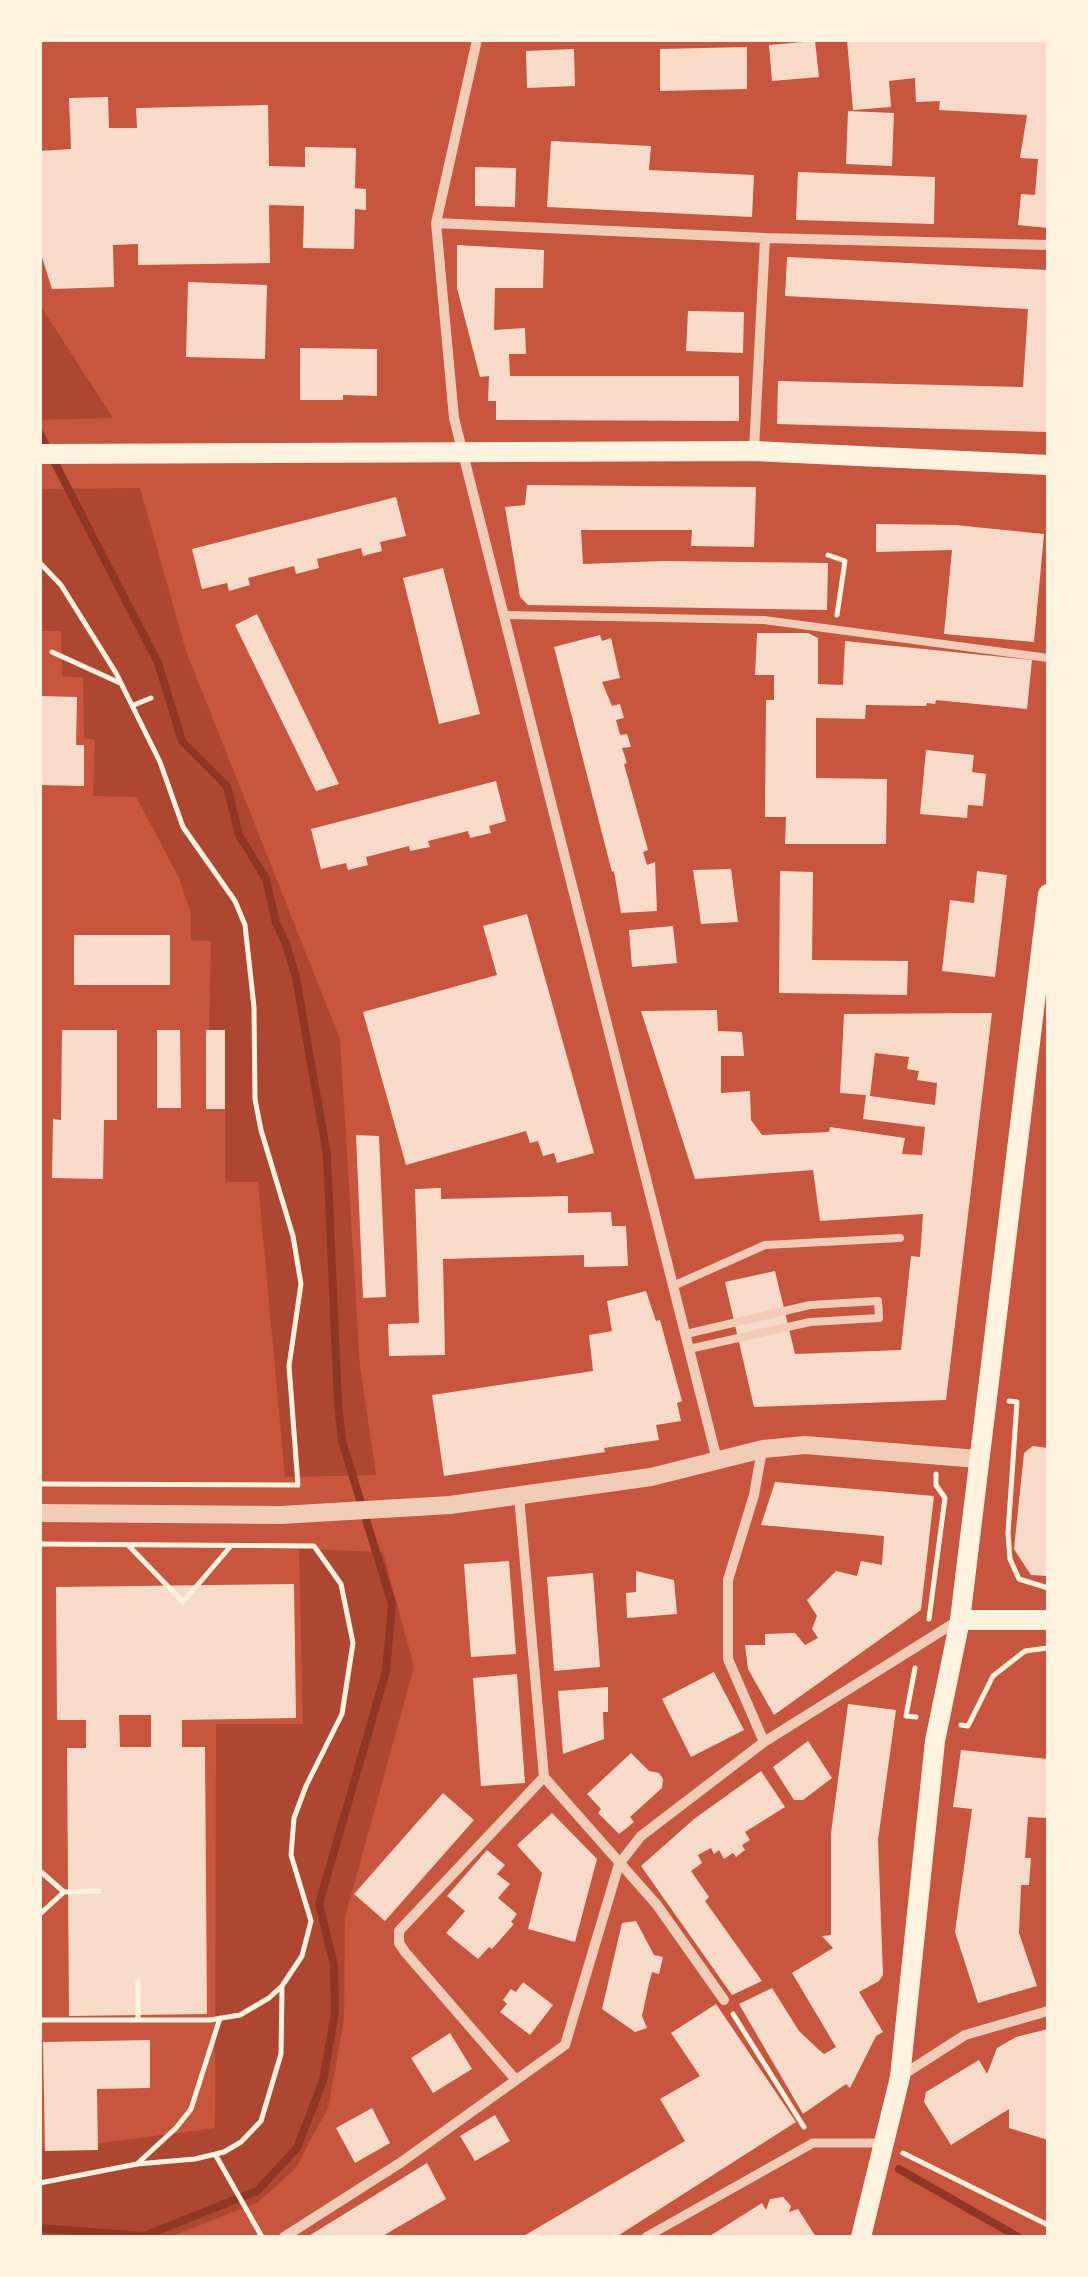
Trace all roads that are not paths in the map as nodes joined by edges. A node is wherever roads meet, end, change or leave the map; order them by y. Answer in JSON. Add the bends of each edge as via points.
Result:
{"nodes":[{"id":1,"x":477,"y":40,"type":"edge"},
{"id":2,"x":436,"y":222,"type":"junction"},
{"id":3,"x":765,"y":238,"type":"junction"},
{"id":4,"x":1048,"y":245,"type":"edge"},
{"id":5,"x":754,"y":451,"type":"junction"},
{"id":6,"x":464,"y":452,"type":"junction"},
{"id":7,"x":40,"y":454,"type":"edge"},
{"id":8,"x":1048,"y":465,"type":"edge"},
{"id":9,"x":504,"y":615,"type":"junction"},
{"id":10,"x":1048,"y":658,"type":"edge"},
{"id":11,"x":1048,"y":894,"type":"edge"},
{"id":12,"x":900,"y":1238,"type":"dead end"},
{"id":13,"x":673,"y":1286,"type":"junction"},
{"id":14,"x":686,"y":1334,"type":"junction"},
{"id":15,"x":689,"y":1349,"type":"junction"},
{"id":16,"x":762,"y":1448,"type":"junction"},
{"id":17,"x":978,"y":1459,"type":"junction"},
{"id":18,"x":717,"y":1460,"type":"junction"},
{"id":19,"x":519,"y":1496,"type":"junction"},
{"id":20,"x":40,"y":1514,"type":"edge"},
{"id":21,"x":960,"y":1620,"type":"junction"},
{"id":22,"x":1048,"y":1620,"type":"edge"},
{"id":23,"x":764,"y":1742,"type":"junction"},
{"id":24,"x":544,"y":1777,"type":"junction"},
{"id":25,"x":619,"y":1864,"type":"junction"},
{"id":26,"x":724,"y":2000,"type":"road end"},
{"id":27,"x":1048,"y":2011,"type":"edge"},
{"id":28,"x":900,"y":2077,"type":"junction"},
{"id":29,"x":516,"y":2080,"type":"junction"},
{"id":30,"x":884,"y":2144,"type":"junction"},
{"id":31,"x":284,"y":2237,"type":"edge"},
{"id":32,"x":646,"y":2237,"type":"edge"},
{"id":33,"x":861,"y":2237,"type":"edge"}],
"edges":[{"from":1,"to":2,"type":"street"},
{"from":2,"to":3,"type":"street"},
{"from":2,"to":6,"type":"street","via":[[454,418]]},
{"from":3,"to":4,"type":"street"},
{"from":3,"to":5,"type":"street"},
{"from":5,"to":6,"type":"main road"},
{"from":5,"to":8,"type":"main road"},
{"from":6,"to":7,"type":"main road"},
{"from":6,"to":9,"type":"street"},
{"from":9,"to":10,"type":"lane","via":[[764,620]]},
{"from":9,"to":13,"type":"street"},
{"from":11,"to":17,"type":"main road"},
{"from":12,"to":13,"type":"lane","via":[[765,1245]]},
{"from":13,"to":14,"type":"street"},
{"from":14,"to":15,"type":"street"},
{"from":14,"to":15,"type":"lane","via":[[810,1305],[878,1302],[879,1318],[810,1322]]},
{"from":15,"to":18,"type":"street"},
{"from":16,"to":17,"type":"street","via":[[825,1446]]},
{"from":16,"to":18,"type":"street"},
{"from":16,"to":23,"type":"street","via":[[728,1580],[728,1659]]},
{"from":17,"to":21,"type":"main road"},
{"from":18,"to":19,"type":"street"},
{"from":19,"to":20,"type":"street","via":[[318,1514]]},
{"from":19,"to":24,"type":"street"},
{"from":21,"to":22,"type":"main road"},
{"from":21,"to":23,"type":"street"},
{"from":21,"to":28,"type":"main road","via":[[934,1741]]},
{"from":23,"to":25,"type":"street","via":[[641,1836]]},
{"from":24,"to":25,"type":"street"},
{"from":24,"to":29,"type":"street","via":[[398,1932],[405,1952]]},
{"from":25,"to":26,"type":"street","via":[[658,1905]]},
{"from":25,"to":29,"type":"street","via":[[565,2045]]},
{"from":27,"to":28,"type":"street","via":[[965,2035]]},
{"from":28,"to":30,"type":"main road"},
{"from":29,"to":31,"type":"street"},
{"from":30,"to":32,"type":"street","via":[[813,2143]]},
{"from":30,"to":33,"type":"main road"}]}
